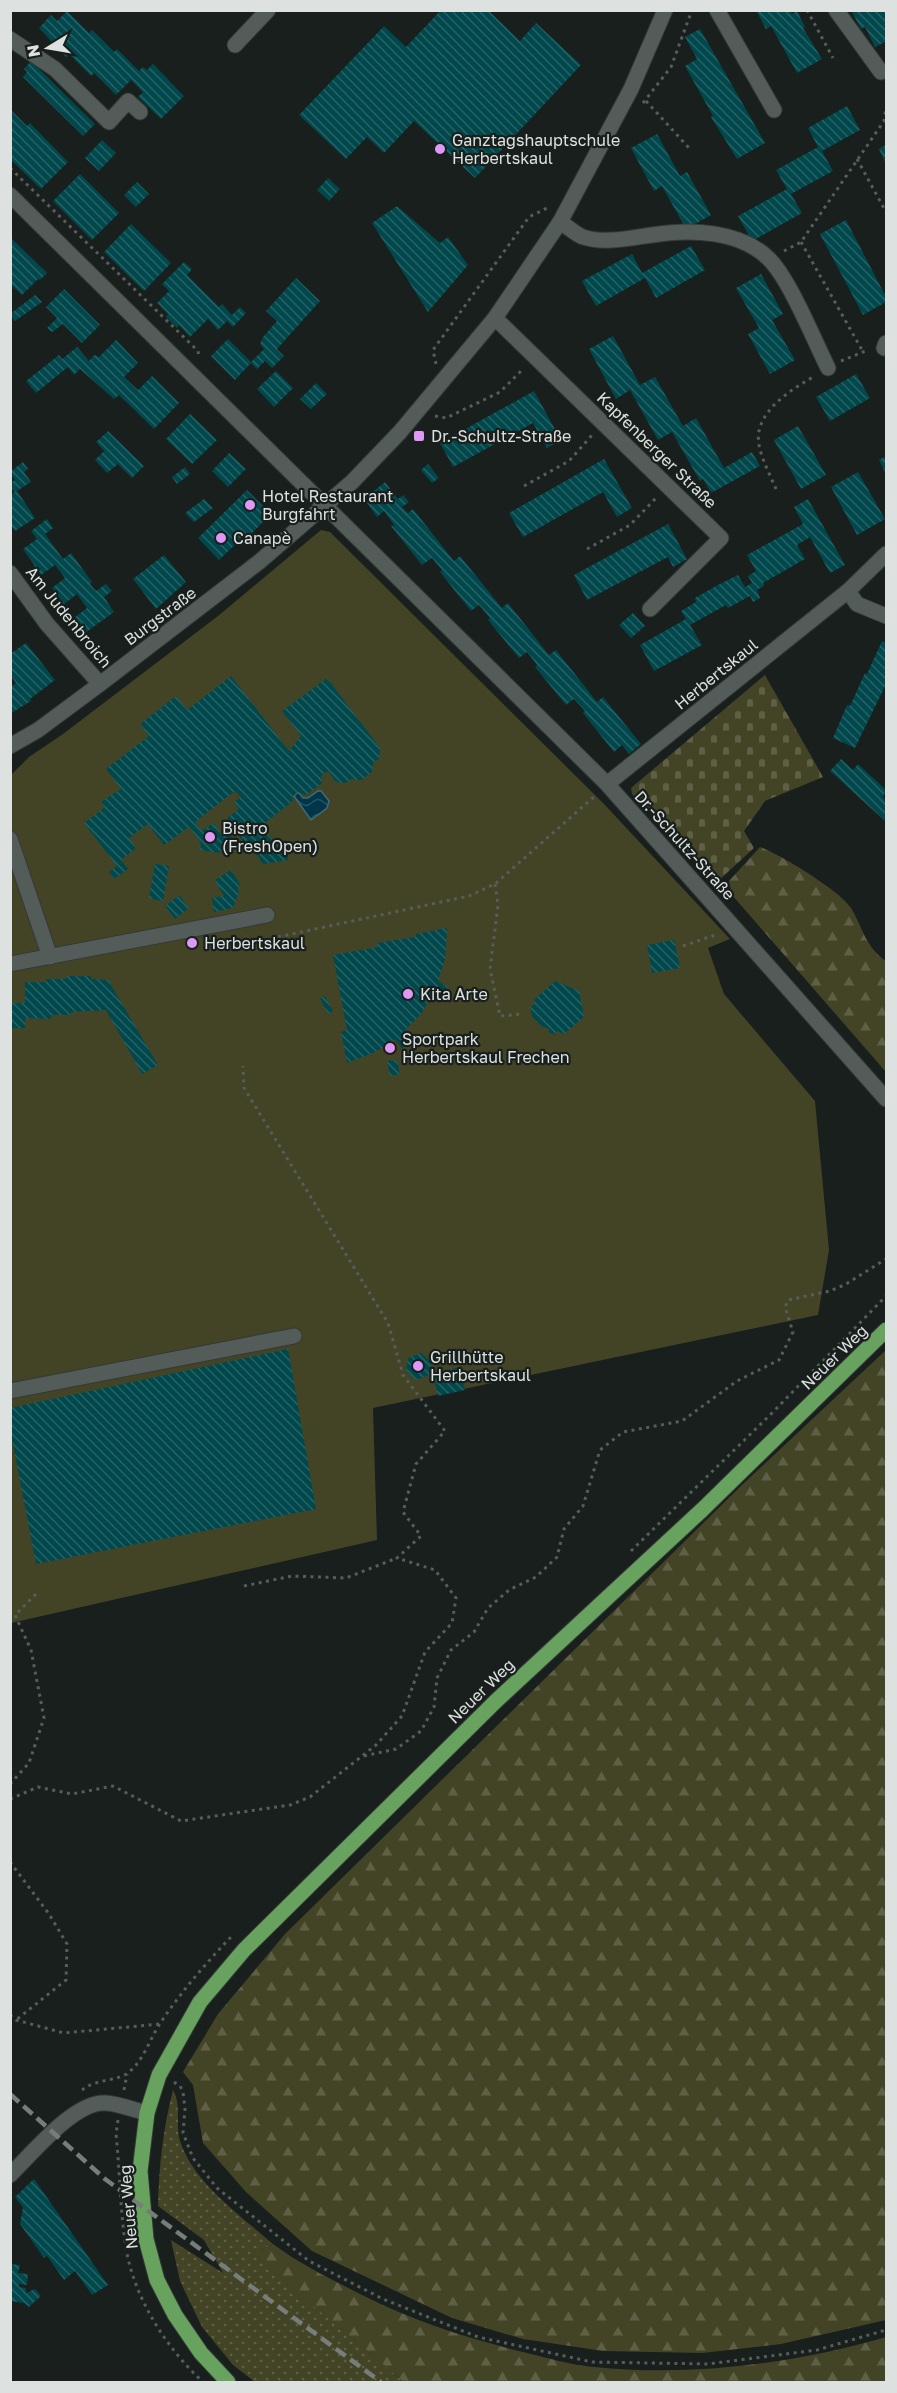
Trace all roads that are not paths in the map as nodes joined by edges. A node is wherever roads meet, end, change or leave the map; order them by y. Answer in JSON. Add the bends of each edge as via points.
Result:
{"nodes":[{"id":1,"x":268,"y":10,"type":"edge"},
{"id":2,"x":665,"y":10,"type":"edge"},
{"id":3,"x":717,"y":10,"type":"edge"},
{"id":4,"x":837,"y":10,"type":"edge"},
{"id":5,"x":10,"y":39,"type":"edge"},
{"id":6,"x":235,"y":45,"type":"dead end"},
{"id":7,"x":881,"y":72,"type":"dead end"},
{"id":8,"x":774,"y":110,"type":"dead end"},
{"id":9,"x":140,"y":112,"type":"dead end"},
{"id":10,"x":10,"y":195,"type":"edge"},
{"id":11,"x":560,"y":222,"type":"junction"},
{"id":12,"x":495,"y":318,"type":"junction"},
{"id":13,"x":828,"y":368,"type":"road end"},
{"id":14,"x":325,"y":504,"type":"junction"},
{"id":15,"x":886,"y":554,"type":"edge"},
{"id":16,"x":10,"y":573,"type":"edge"},
{"id":17,"x":848,"y":591,"type":"junction"},
{"id":18,"x":650,"y":609,"type":"dead end"},
{"id":19,"x":886,"y":616,"type":"edge"},
{"id":20,"x":100,"y":684,"type":"junction"},
{"id":21,"x":10,"y":746,"type":"edge"},
{"id":22,"x":608,"y":784,"type":"junction"},
{"id":23,"x":10,"y":839,"type":"edge"},
{"id":24,"x":267,"y":915,"type":"dead end"},
{"id":25,"x":50,"y":957,"type":"junction"},
{"id":26,"x":10,"y":964,"type":"edge"},
{"id":27,"x":886,"y":1099,"type":"edge"},
{"id":28,"x":886,"y":1330,"type":"edge"},
{"id":29,"x":294,"y":1336,"type":"dead end"},
{"id":30,"x":10,"y":1391,"type":"edge"},
{"id":31,"x":147,"y":2113,"type":"junction"},
{"id":32,"x":10,"y":2175,"type":"edge"},
{"id":33,"x":228,"y":2382,"type":"edge"}],
"edges":[{"from":1,"to":6,"type":"street"},
{"from":2,"to":11,"type":"street","via":[[631,89]]},
{"from":3,"to":8,"type":"street"},
{"from":4,"to":7,"type":"street"},
{"from":5,"to":9,"type":"street","via":[[55,69],[109,122],[128,101]]},
{"from":10,"to":14,"type":"street","name":"Dr.-Schultz-Straße"},
{"from":11,"to":12,"type":"street"},
{"from":11,"to":13,"type":"street","via":[[583,237],[603,240],[692,231],[743,243],[770,260]]},
{"from":12,"to":14,"type":"street","via":[[400,432]]},
{"from":12,"to":18,"type":"street","name":"Kapfenberger Straße","via":[[721,538]]},
{"from":14,"to":20,"type":"street","name":"Burgstraße","via":[[259,562]]},
{"from":14,"to":22,"type":"street","name":"Dr.-Schultz-Straße"},
{"from":15,"to":17,"type":"street","name":"Herbertskaul"},
{"from":16,"to":20,"type":"street","name":"Am Judenbroich","via":[[47,624]]},
{"from":17,"to":19,"type":"street","via":[[857,604]]},
{"from":17,"to":22,"type":"street","name":"Herbertskaul"},
{"from":20,"to":21,"type":"street","name":"Burgstraße"},
{"from":22,"to":27,"type":"street","name":"Dr.-Schultz-Straße"},
{"from":23,"to":25,"type":"street"},
{"from":24,"to":25,"type":"street"},
{"from":25,"to":26,"type":"street"},
{"from":28,"to":31,"type":"main road","name":"Neuer Weg","via":[[703,1509],[496,1701],[244,1950],[200,2002],[159,2075]]},
{"from":29,"to":30,"type":"street"},
{"from":31,"to":32,"type":"street","via":[[105,2103],[81,2109]]},
{"from":31,"to":33,"type":"main road","name":"Neuer Weg","via":[[140,2171],[146,2239],[157,2280],[201,2353]]}]}
